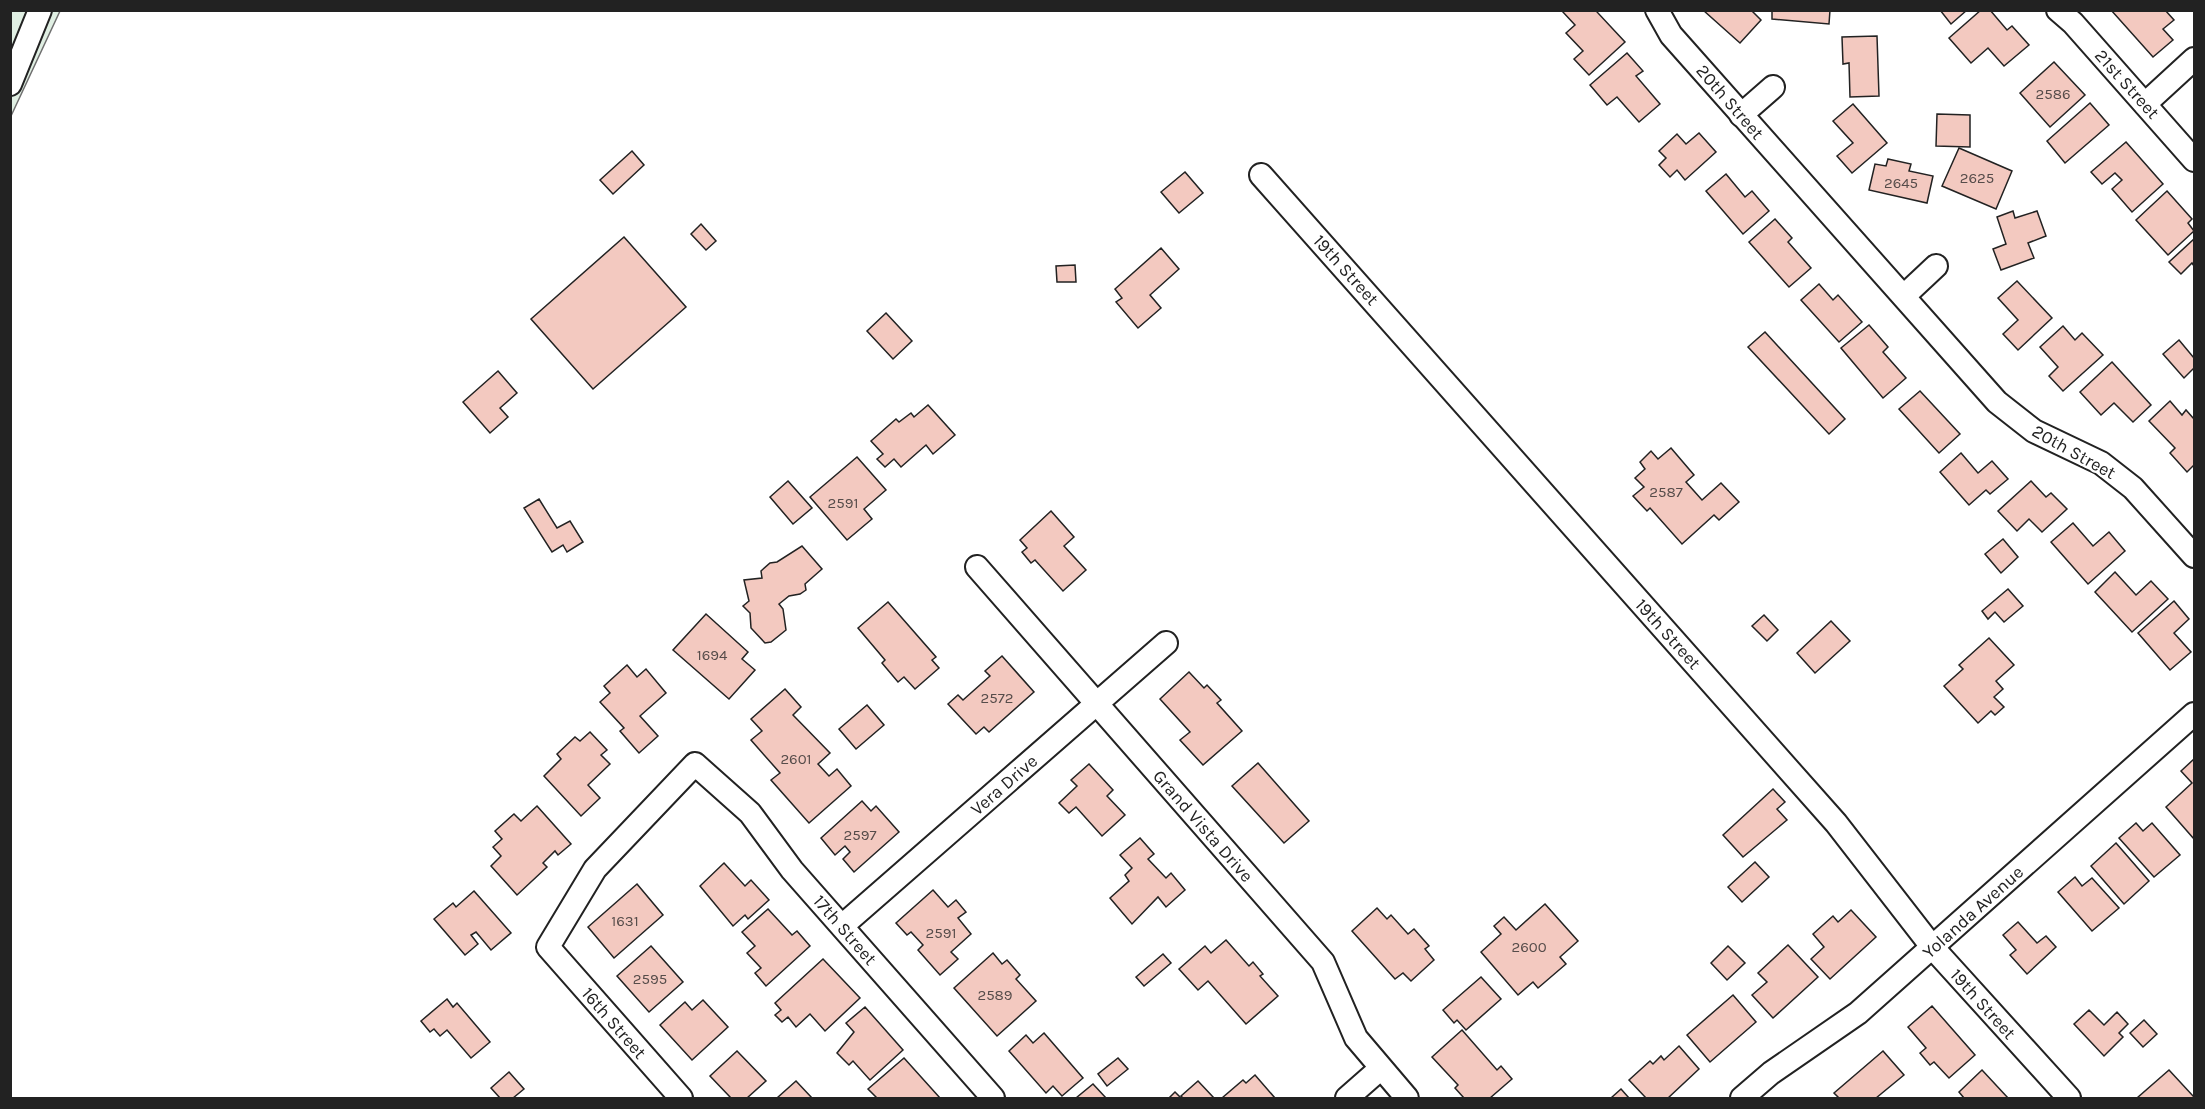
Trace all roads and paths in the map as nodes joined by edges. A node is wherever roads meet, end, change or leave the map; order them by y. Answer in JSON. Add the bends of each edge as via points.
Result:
{"nodes":[{"id":1,"x":40,"y":10,"type":"edge"},
{"id":2,"x":1657,"y":10,"type":"edge"},
{"id":3,"x":2058,"y":10,"type":"edge"},
{"id":4,"x":2194,"y":59,"type":"edge"},
{"id":5,"x":10,"y":84,"type":"edge"},
{"id":6,"x":1773,"y":87,"type":"dead end"},
{"id":7,"x":2145,"y":104,"type":"junction"},
{"id":8,"x":1741,"y":115,"type":"junction"},
{"id":9,"x":2194,"y":160,"type":"edge"},
{"id":10,"x":1261,"y":175,"type":"dead end"},
{"id":11,"x":1936,"y":266,"type":"dead end"},
{"id":12,"x":1904,"y":296,"type":"junction"},
{"id":13,"x":2194,"y":556,"type":"edge"},
{"id":14,"x":977,"y":567,"type":"dead end"},
{"id":15,"x":1166,"y":643,"type":"dead end"},
{"id":16,"x":1097,"y":703,"type":"junction"},
{"id":17,"x":2194,"y":714,"type":"edge"},
{"id":18,"x":842,"y":926,"type":"junction"},
{"id":19,"x":548,"y":947,"type":"joint"},
{"id":20,"x":1933,"y":948,"type":"junction"},
{"id":21,"x":1380,"y":1069,"type":"junction"},
{"id":22,"x":681,"y":1098,"type":"edge"},
{"id":23,"x":993,"y":1098,"type":"edge"},
{"id":24,"x":1347,"y":1098,"type":"edge"},
{"id":25,"x":1407,"y":1098,"type":"edge"},
{"id":26,"x":1742,"y":1098,"type":"edge"},
{"id":27,"x":2069,"y":1098,"type":"edge"}],
"edges":[{"from":1,"to":5,"type":"street"},
{"from":2,"to":8,"type":"street","name":"20th Street","via":[[1671,35]]},
{"from":3,"to":7,"type":"street","name":"21st Street"},
{"from":4,"to":7,"type":"street"},
{"from":6,"to":8,"type":"street"},
{"from":7,"to":9,"type":"street","name":"21st Street"},
{"from":8,"to":12,"type":"street","name":"20th Street"},
{"from":10,"to":20,"type":"street","name":"19th Street","via":[[1836,823]]},
{"from":11,"to":12,"type":"street"},
{"from":12,"to":13,"type":"street","name":"20th Street","via":[[1997,402],[2034,431],[2101,463],[2133,488]]},
{"from":14,"to":16,"type":"street","name":"Grand Vista Drive"},
{"from":15,"to":16,"type":"street","name":"Vera Drive"},
{"from":16,"to":18,"type":"street","name":"Vera Drive"},
{"from":16,"to":21,"type":"street","name":"Grand Vista Drive","via":[[1323,962],[1356,1038]]},
{"from":17,"to":20,"type":"street","name":"Yolanda Avenue"},
{"from":18,"to":19,"type":"street","name":"17th Street","via":[[792,870],[750,813],[695,764],[595,869]]},
{"from":18,"to":23,"type":"street","name":"17th Street"},
{"from":19,"to":22,"type":"street","name":"16th Street"},
{"from":20,"to":26,"type":"street","name":"Yolanda Avenue","via":[[1858,1013],[1771,1073]]},
{"from":20,"to":27,"type":"street","name":"19th Street"},
{"from":21,"to":24,"type":"street"},
{"from":21,"to":25,"type":"street","name":"Grand Vista Drive"}]}
